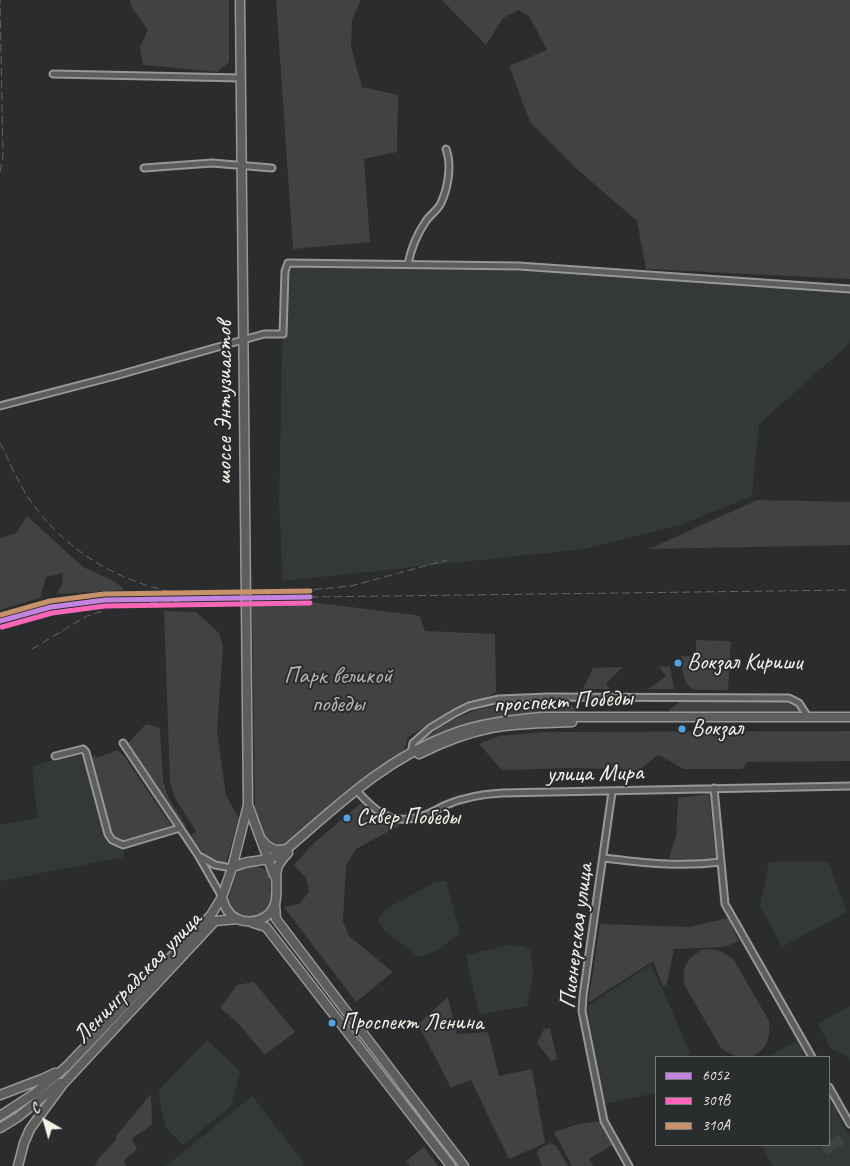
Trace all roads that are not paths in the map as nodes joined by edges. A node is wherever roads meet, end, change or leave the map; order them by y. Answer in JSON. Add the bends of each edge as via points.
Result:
{"nodes":[{"id":1,"x":240,"y":0,"type":"edge"},
{"id":2,"x":53,"y":74,"type":"dead end"},
{"id":3,"x":241,"y":78,"type":"junction"},
{"id":4,"x":446,"y":149,"type":"dead end"},
{"id":5,"x":242,"y":164,"type":"junction"},
{"id":6,"x":144,"y":168,"type":"dead end"},
{"id":7,"x":272,"y":168,"type":"dead end"},
{"id":8,"x":408,"y":264,"type":"junction"},
{"id":9,"x":850,"y":289,"type":"edge"},
{"id":10,"x":243,"y":341,"type":"junction"},
{"id":11,"x":0,"y":406,"type":"edge"},
{"id":12,"x":808,"y":717,"type":"junction"},
{"id":13,"x":850,"y":717,"type":"edge"},
{"id":14,"x":850,"y":721,"type":"edge"},
{"id":15,"x":123,"y":743,"type":"dead end"},
{"id":16,"x":411,"y":753,"type":"junction"},
{"id":17,"x":55,"y":756,"type":"dead end"},
{"id":18,"x":850,"y":786,"type":"edge"},
{"id":19,"x":714,"y":788,"type":"junction"},
{"id":20,"x":358,"y":791,"type":"junction"},
{"id":21,"x":612,"y":792,"type":"junction"},
{"id":22,"x":248,"y":805,"type":"junction"},
{"id":23,"x":180,"y":828,"type":"junction"},
{"id":24,"x":260,"y":838,"type":"junction"},
{"id":25,"x":288,"y":850,"type":"junction"},
{"id":26,"x":198,"y":855,"type":"junction"},
{"id":27,"x":603,"y":858,"type":"junction"},
{"id":28,"x":268,"y":860,"type":"junction"},
{"id":29,"x":258,"y":861,"type":"junction"},
{"id":30,"x":721,"y":862,"type":"junction"},
{"id":31,"x":232,"y":868,"type":"junction"},
{"id":32,"x":274,"y":875,"type":"junction"},
{"id":33,"x":276,"y":886,"type":"junction"},
{"id":34,"x":222,"y":897,"type":"junction"},
{"id":35,"x":275,"y":904,"type":"junction"},
{"id":36,"x":238,"y":919,"type":"junction"},
{"id":37,"x":252,"y":922,"type":"junction"},
{"id":38,"x":811,"y":1056,"type":"edge"},
{"id":39,"x":66,"y":1067,"type":"junction"},
{"id":40,"x":71,"y":1074,"type":"junction"},
{"id":41,"x":830,"y":1089,"type":"edge"},
{"id":42,"x":0,"y":1095,"type":"edge"},
{"id":43,"x":0,"y":1116,"type":"edge"},
{"id":44,"x":850,"y":1124,"type":"edge"},
{"id":45,"x":0,"y":1128,"type":"edge"},
{"id":46,"x":18,"y":1166,"type":"edge"},
{"id":47,"x":451,"y":1166,"type":"edge"},
{"id":48,"x":464,"y":1166,"type":"edge"},
{"id":49,"x":629,"y":1166,"type":"edge"}],
"edges":[{"from":1,"to":3,"type":"main road","name":"шоссе Энтузиастов"},
{"from":2,"to":3,"type":"street"},
{"from":3,"to":5,"type":"main road","name":"шоссе Энтузиастов"},
{"from":4,"to":8,"type":"street","via":[[448,180],[441,203],[426,221],[411,250]]},
{"from":5,"to":6,"type":"street"},
{"from":5,"to":7,"type":"street"},
{"from":5,"to":10,"type":"main road","name":"шоссе Энтузиастов"},
{"from":8,"to":9,"type":"street","via":[[519,266]]},
{"from":8,"to":10,"type":"street","via":[[288,263],[284,278],[283,334],[264,334]]},
{"from":10,"to":11,"type":"street"},
{"from":10,"to":22,"type":"main road","name":"шоссе Энтузиастов"},
{"from":12,"to":13,"type":"main road","name":"проспект Победы"},
{"from":12,"to":16,"type":"main road","name":"проспект Победы","via":[[517,719],[458,732]]},
{"from":12,"to":16,"type":"street","via":[[799,704],[789,698],[499,699],[469,706],[430,728],[412,743]]},
{"from":14,"to":20,"type":"main road","name":"проспект Победы","via":[[575,722],[500,727],[437,745]]},
{"from":15,"to":23,"type":"street"},
{"from":16,"to":20,"type":"main road","name":"проспект Победы"},
{"from":17,"to":23,"type":"street","via":[[83,749],[86,752],[108,834],[117,844]]},
{"from":18,"to":19,"type":"street","name":"улица Мира"},
{"from":19,"to":21,"type":"street","name":"улица Мира"},
{"from":19,"to":30,"type":"street"},
{"from":20,"to":21,"type":"street","name":"улица Мира","via":[[377,811],[407,820],[476,795]]},
{"from":20,"to":25,"type":"main road","name":"проспект Победы"},
{"from":21,"to":27,"type":"street","name":"Пионерская улица"},
{"from":22,"to":24,"type":"main road"},
{"from":22,"to":31,"type":"main road"},
{"from":23,"to":26,"type":"street"},
{"from":24,"to":25,"type":"main road","via":[[271,849]]},
{"from":24,"to":28,"type":"main road"},
{"from":25,"to":28,"type":"main road"},
{"from":25,"to":33,"type":"main road","via":[[277,870]]},
{"from":26,"to":31,"type":"street","via":[[214,865]]},
{"from":26,"to":34,"type":"street"},
{"from":27,"to":30,"type":"street","via":[[660,864]]},
{"from":27,"to":49,"type":"street","name":"Пионерская улица","via":[[582,1011],[604,1121]]},
{"from":28,"to":29,"type":"main road"},
{"from":28,"to":32,"type":"main road"},
{"from":29,"to":31,"type":"main road","via":[[245,861]]},
{"from":29,"to":32,"type":"main road"},
{"from":30,"to":38,"type":"street","via":[[725,904]]},
{"from":31,"to":34,"type":"main road"},
{"from":32,"to":33,"type":"main road"},
{"from":33,"to":35,"type":"main road"},
{"from":34,"to":36,"type":"main road","via":[[232,916]]},
{"from":34,"to":39,"type":"main road","name":"Ленинградская улица","via":[[211,915]]},
{"from":35,"to":37,"type":"main road","via":[[265,917]]},
{"from":35,"to":48,"type":"main road","via":[[276,919]]},
{"from":36,"to":37,"type":"main road"},
{"from":36,"to":40,"type":"main road","name":"Ленинградская улица","via":[[215,921]]},
{"from":37,"to":47,"type":"main road","via":[[266,927]]},
{"from":39,"to":42,"type":"main road"},
{"from":39,"to":43,"type":"main road","via":[[36,1093]]},
{"from":40,"to":45,"type":"main road"},
{"from":40,"to":46,"type":"main road","via":[[30,1129]]},
{"from":41,"to":44,"type":"street"}]}
